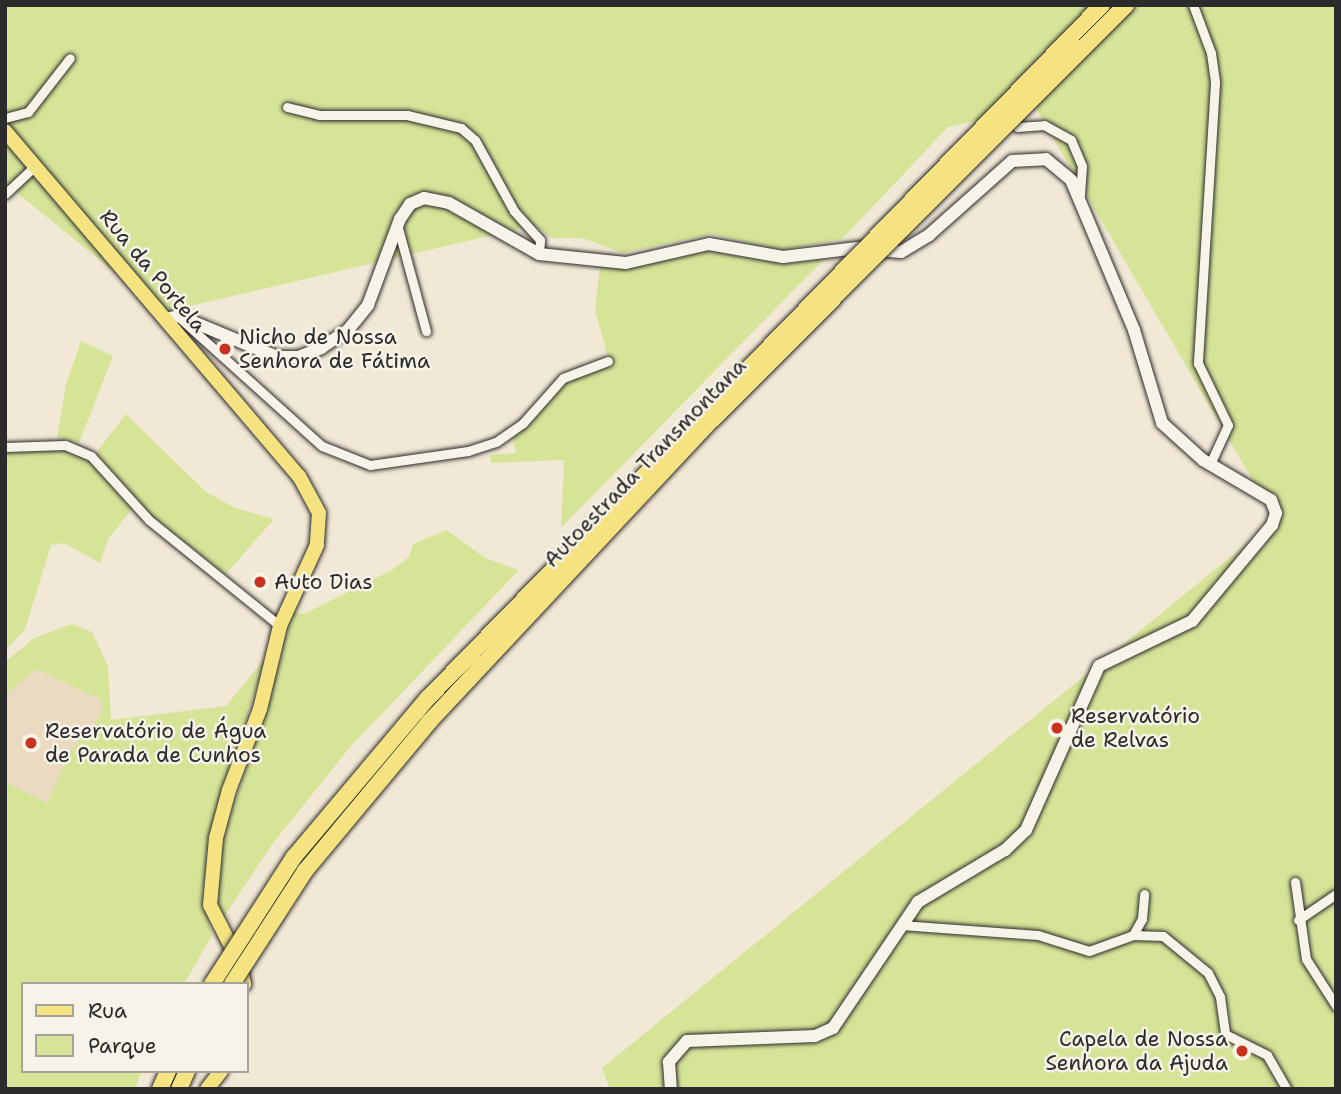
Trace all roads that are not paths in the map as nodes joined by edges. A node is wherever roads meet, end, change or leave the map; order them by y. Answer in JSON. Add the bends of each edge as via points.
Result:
{"nodes":[{"id":1,"x":1102,"y":5,"type":"edge"},
{"id":2,"x":1126,"y":5,"type":"edge"},
{"id":3,"x":1193,"y":5,"type":"edge"},
{"id":4,"x":70,"y":58,"type":"dead end"},
{"id":5,"x":287,"y":107,"type":"dead end"},
{"id":6,"x":5,"y":118,"type":"edge"},
{"id":7,"x":1017,"y":127,"type":"dead end"},
{"id":8,"x":5,"y":131,"type":"edge"},
{"id":9,"x":35,"y":166,"type":"junction"},
{"id":10,"x":5,"y":194,"type":"edge"},
{"id":11,"x":1080,"y":195,"type":"junction"},
{"id":12,"x":397,"y":225,"type":"junction"},
{"id":13,"x":539,"y":254,"type":"junction"},
{"id":14,"x":172,"y":318,"type":"junction"},
{"id":15,"x":425,"y":331,"type":"dead end"},
{"id":16,"x":608,"y":361,"type":"dead end"},
{"id":17,"x":5,"y":447,"type":"edge"},
{"id":18,"x":1210,"y":464,"type":"junction"},
{"id":19,"x":280,"y":626,"type":"junction"},
{"id":20,"x":1295,"y":882,"type":"dead end"},
{"id":21,"x":1144,"y":894,"type":"dead end"},
{"id":22,"x":1336,"y":894,"type":"edge"},
{"id":23,"x":1298,"y":920,"type":"junction"},
{"id":24,"x":901,"y":925,"type":"junction"},
{"id":25,"x":1133,"y":935,"type":"junction"},
{"id":26,"x":213,"y":982,"type":"edge"},
{"id":27,"x":233,"y":982,"type":"edge"},
{"id":28,"x":244,"y":982,"type":"edge"},
{"id":29,"x":1336,"y":1006,"type":"edge"},
{"id":30,"x":167,"y":1073,"type":"edge"},
{"id":31,"x":186,"y":1073,"type":"edge"},
{"id":32,"x":219,"y":1073,"type":"edge"},
{"id":33,"x":160,"y":1089,"type":"edge"},
{"id":34,"x":179,"y":1089,"type":"edge"},
{"id":35,"x":207,"y":1089,"type":"edge"},
{"id":36,"x":671,"y":1089,"type":"edge"},
{"id":37,"x":1287,"y":1089,"type":"edge"}],
"edges":[{"from":1,"to":26,"type":"highway","name":"Autoestrada Transmontana","bridge":true,"via":[[428,698],[294,858]]},
{"from":2,"to":27,"type":"highway","name":"Autoestrada Transmontana","bridge":true,"via":[[713,419],[429,722],[305,871]]},
{"from":3,"to":18,"type":"street","via":[[1213,60],[1215,83],[1198,363],[1228,425]]},
{"from":4,"to":6,"type":"street","via":[[27,112]]},
{"from":5,"to":13,"type":"street","via":[[319,115],[407,115],[461,128],[484,153],[514,211],[540,240]]},
{"from":7,"to":11,"type":"street","via":[[1044,124],[1071,141],[1082,166]]},
{"from":8,"to":9,"type":"main road","name":"Rua da Portela"},
{"from":9,"to":10,"type":"street"},
{"from":9,"to":14,"type":"main road","name":"Rua da Portela"},
{"from":11,"to":13,"type":"street","via":[[1060,167],[1029,157],[1003,166],[929,235],[901,253],[857,248],[783,257],[709,244],[626,263]]},
{"from":11,"to":18,"type":"street","via":[[1134,330],[1159,417],[1172,435]]},
{"from":12,"to":13,"type":"street","via":[[415,201],[434,198]]},
{"from":12,"to":14,"type":"street","via":[[368,305],[342,335],[313,352],[291,358],[269,355]]},
{"from":12,"to":15,"type":"street"},
{"from":14,"to":16,"type":"street","via":[[306,434],[341,457],[370,465],[468,451],[496,442],[523,423],[558,382]]},
{"from":14,"to":19,"type":"main road","name":"Rua da Portela","via":[[317,504],[321,519],[317,545]]},
{"from":17,"to":19,"type":"street","via":[[65,445],[91,456],[149,520]]},
{"from":18,"to":24,"type":"street","via":[[1271,500],[1276,513],[1268,531],[1185,626],[1112,656],[1099,666],[1026,830],[1005,850],[923,898]]},
{"from":19,"to":28,"type":"main road","name":"Rua da Portela","via":[[260,709],[223,807],[209,889],[212,913],[239,962]]},
{"from":20,"to":23,"type":"street"},
{"from":21,"to":25,"type":"street","via":[[1142,919]]},
{"from":22,"to":23,"type":"street"},
{"from":23,"to":29,"type":"street","via":[[1308,963]]},
{"from":24,"to":25,"type":"street","via":[[1038,935],[1088,951]]},
{"from":24,"to":36,"type":"street","via":[[828,1031],[815,1036],[687,1041],[669,1062]]},
{"from":25,"to":37,"type":"street","via":[[1163,936],[1199,962],[1220,997],[1223,1032],[1265,1054]]},
{"from":30,"to":33,"type":"highway"},
{"from":31,"to":34,"type":"highway"},
{"from":32,"to":35,"type":"main road"}]}
